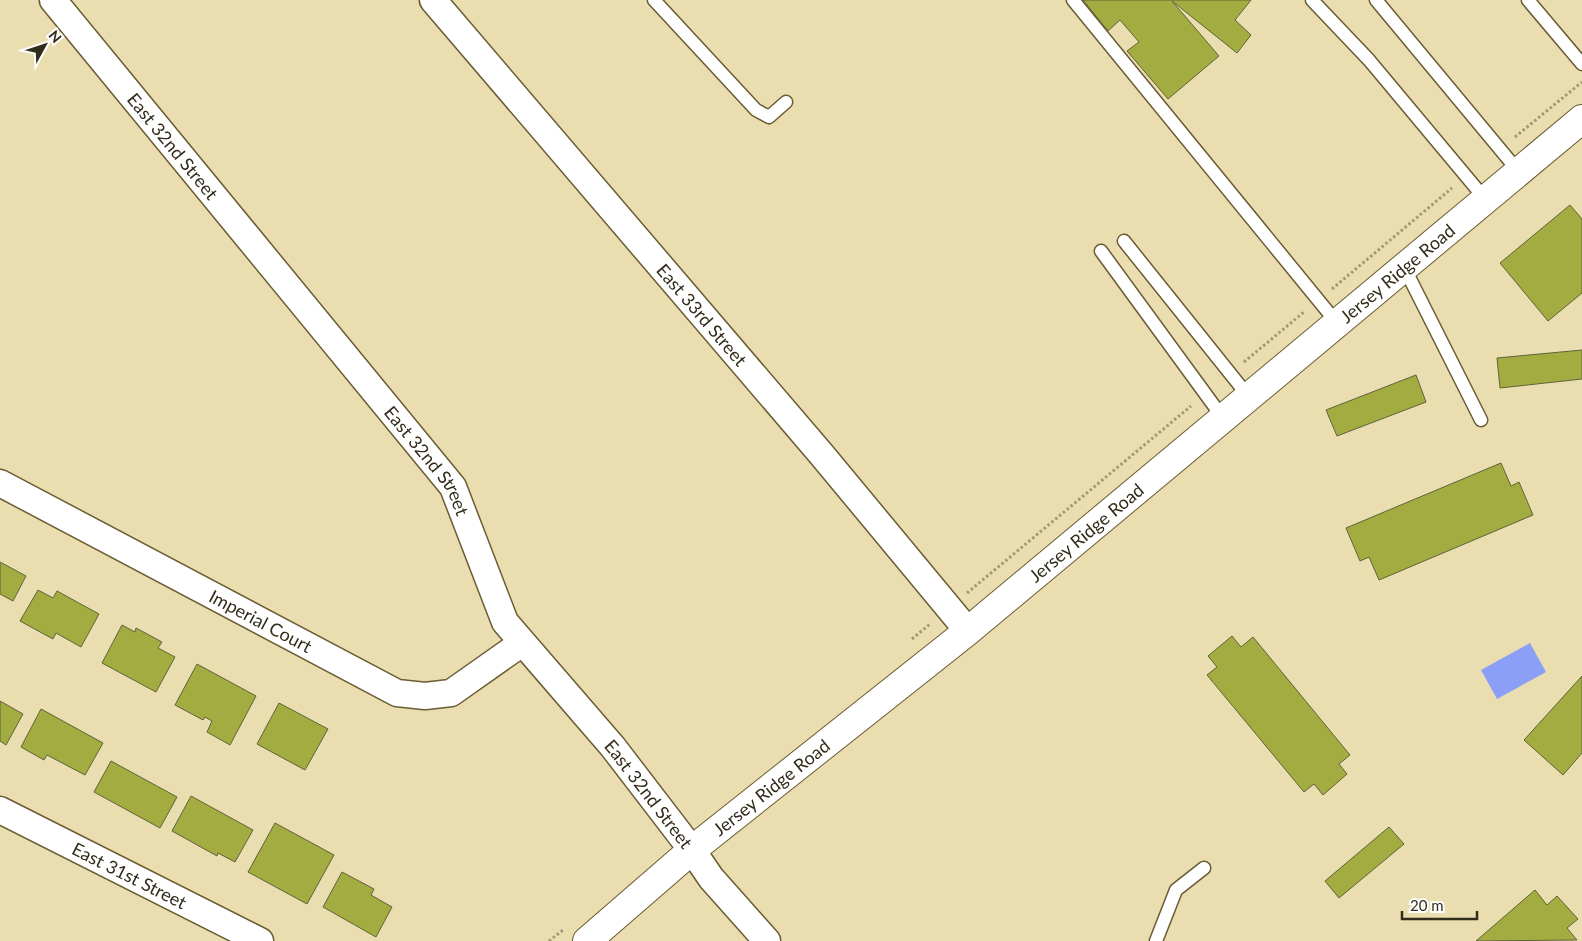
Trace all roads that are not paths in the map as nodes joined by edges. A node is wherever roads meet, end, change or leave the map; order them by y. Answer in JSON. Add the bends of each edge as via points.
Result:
{"nodes":[{"id":1,"x":53,"y":0,"type":"edge"},
{"id":2,"x":433,"y":0,"type":"edge"},
{"id":3,"x":654,"y":0,"type":"edge"},
{"id":4,"x":1073,"y":0,"type":"edge"},
{"id":5,"x":1312,"y":0,"type":"edge"},
{"id":6,"x":1376,"y":0,"type":"edge"},
{"id":7,"x":1528,"y":0,"type":"edge"},
{"id":8,"x":1582,"y":64,"type":"edge"},
{"id":9,"x":786,"y":102,"type":"dead end"},
{"id":10,"x":1582,"y":119,"type":"edge"},
{"id":11,"x":1519,"y":172,"type":"junction"},
{"id":12,"x":1486,"y":200,"type":"junction"},
{"id":13,"x":1124,"y":242,"type":"dead end"},
{"id":14,"x":1101,"y":251,"type":"dead end"},
{"id":15,"x":1404,"y":267,"type":"junction"},
{"id":16,"x":1337,"y":323,"type":"junction"},
{"id":17,"x":1249,"y":396,"type":"junction"},
{"id":18,"x":1223,"y":418,"type":"junction"},
{"id":19,"x":1481,"y":420,"type":"dead end"},
{"id":20,"x":0,"y":483,"type":"edge"},
{"id":21,"x":968,"y":630,"type":"junction"},
{"id":22,"x":522,"y":643,"type":"junction"},
{"id":23,"x":0,"y":810,"type":"edge"},
{"id":24,"x":692,"y":850,"type":"junction"},
{"id":25,"x":1204,"y":868,"type":"dead end"},
{"id":26,"x":575,"y":935,"type":"edge"},
{"id":27,"x":260,"y":941,"type":"edge"},
{"id":28,"x":767,"y":941,"type":"edge"},
{"id":29,"x":1156,"y":941,"type":"edge"}],
"edges":[{"from":1,"to":22,"type":"street","name":"East 32nd Street","via":[[453,487],[505,622]]},
{"from":2,"to":21,"type":"street","name":"East 33rd Street","via":[[816,447]]},
{"from":3,"to":9,"type":"lane","via":[[756,110],[770,116]]},
{"from":4,"to":16,"type":"lane"},
{"from":5,"to":12,"type":"lane","via":[[1369,60]]},
{"from":6,"to":11,"type":"lane"},
{"from":7,"to":8,"type":"lane"},
{"from":10,"to":11,"type":"street","name":"Jersey Ridge Road"},
{"from":11,"to":12,"type":"street","name":"Jersey Ridge Road"},
{"from":12,"to":15,"type":"street","name":"Jersey Ridge Road"},
{"from":13,"to":17,"type":"lane"},
{"from":14,"to":18,"type":"lane"},
{"from":15,"to":16,"type":"street","name":"Jersey Ridge Road"},
{"from":15,"to":19,"type":"lane"},
{"from":16,"to":17,"type":"street","name":"Jersey Ridge Road"},
{"from":17,"to":18,"type":"street","name":"Jersey Ridge Road"},
{"from":18,"to":21,"type":"street","name":"Jersey Ridge Road"},
{"from":20,"to":22,"type":"street","name":"Imperial Court","via":[[397,693],[425,696],[451,692]]},
{"from":21,"to":24,"type":"street","name":"Jersey Ridge Road"},
{"from":22,"to":24,"type":"street","name":"East 32nd Street","via":[[613,747]]},
{"from":23,"to":27,"type":"street","name":"East 31st Street"},
{"from":24,"to":26,"type":"street","name":"Jersey Ridge Road"},
{"from":24,"to":28,"type":"street","name":"East 32nd Street","via":[[711,878]]},
{"from":25,"to":29,"type":"lane","via":[[1176,890]]}]}
